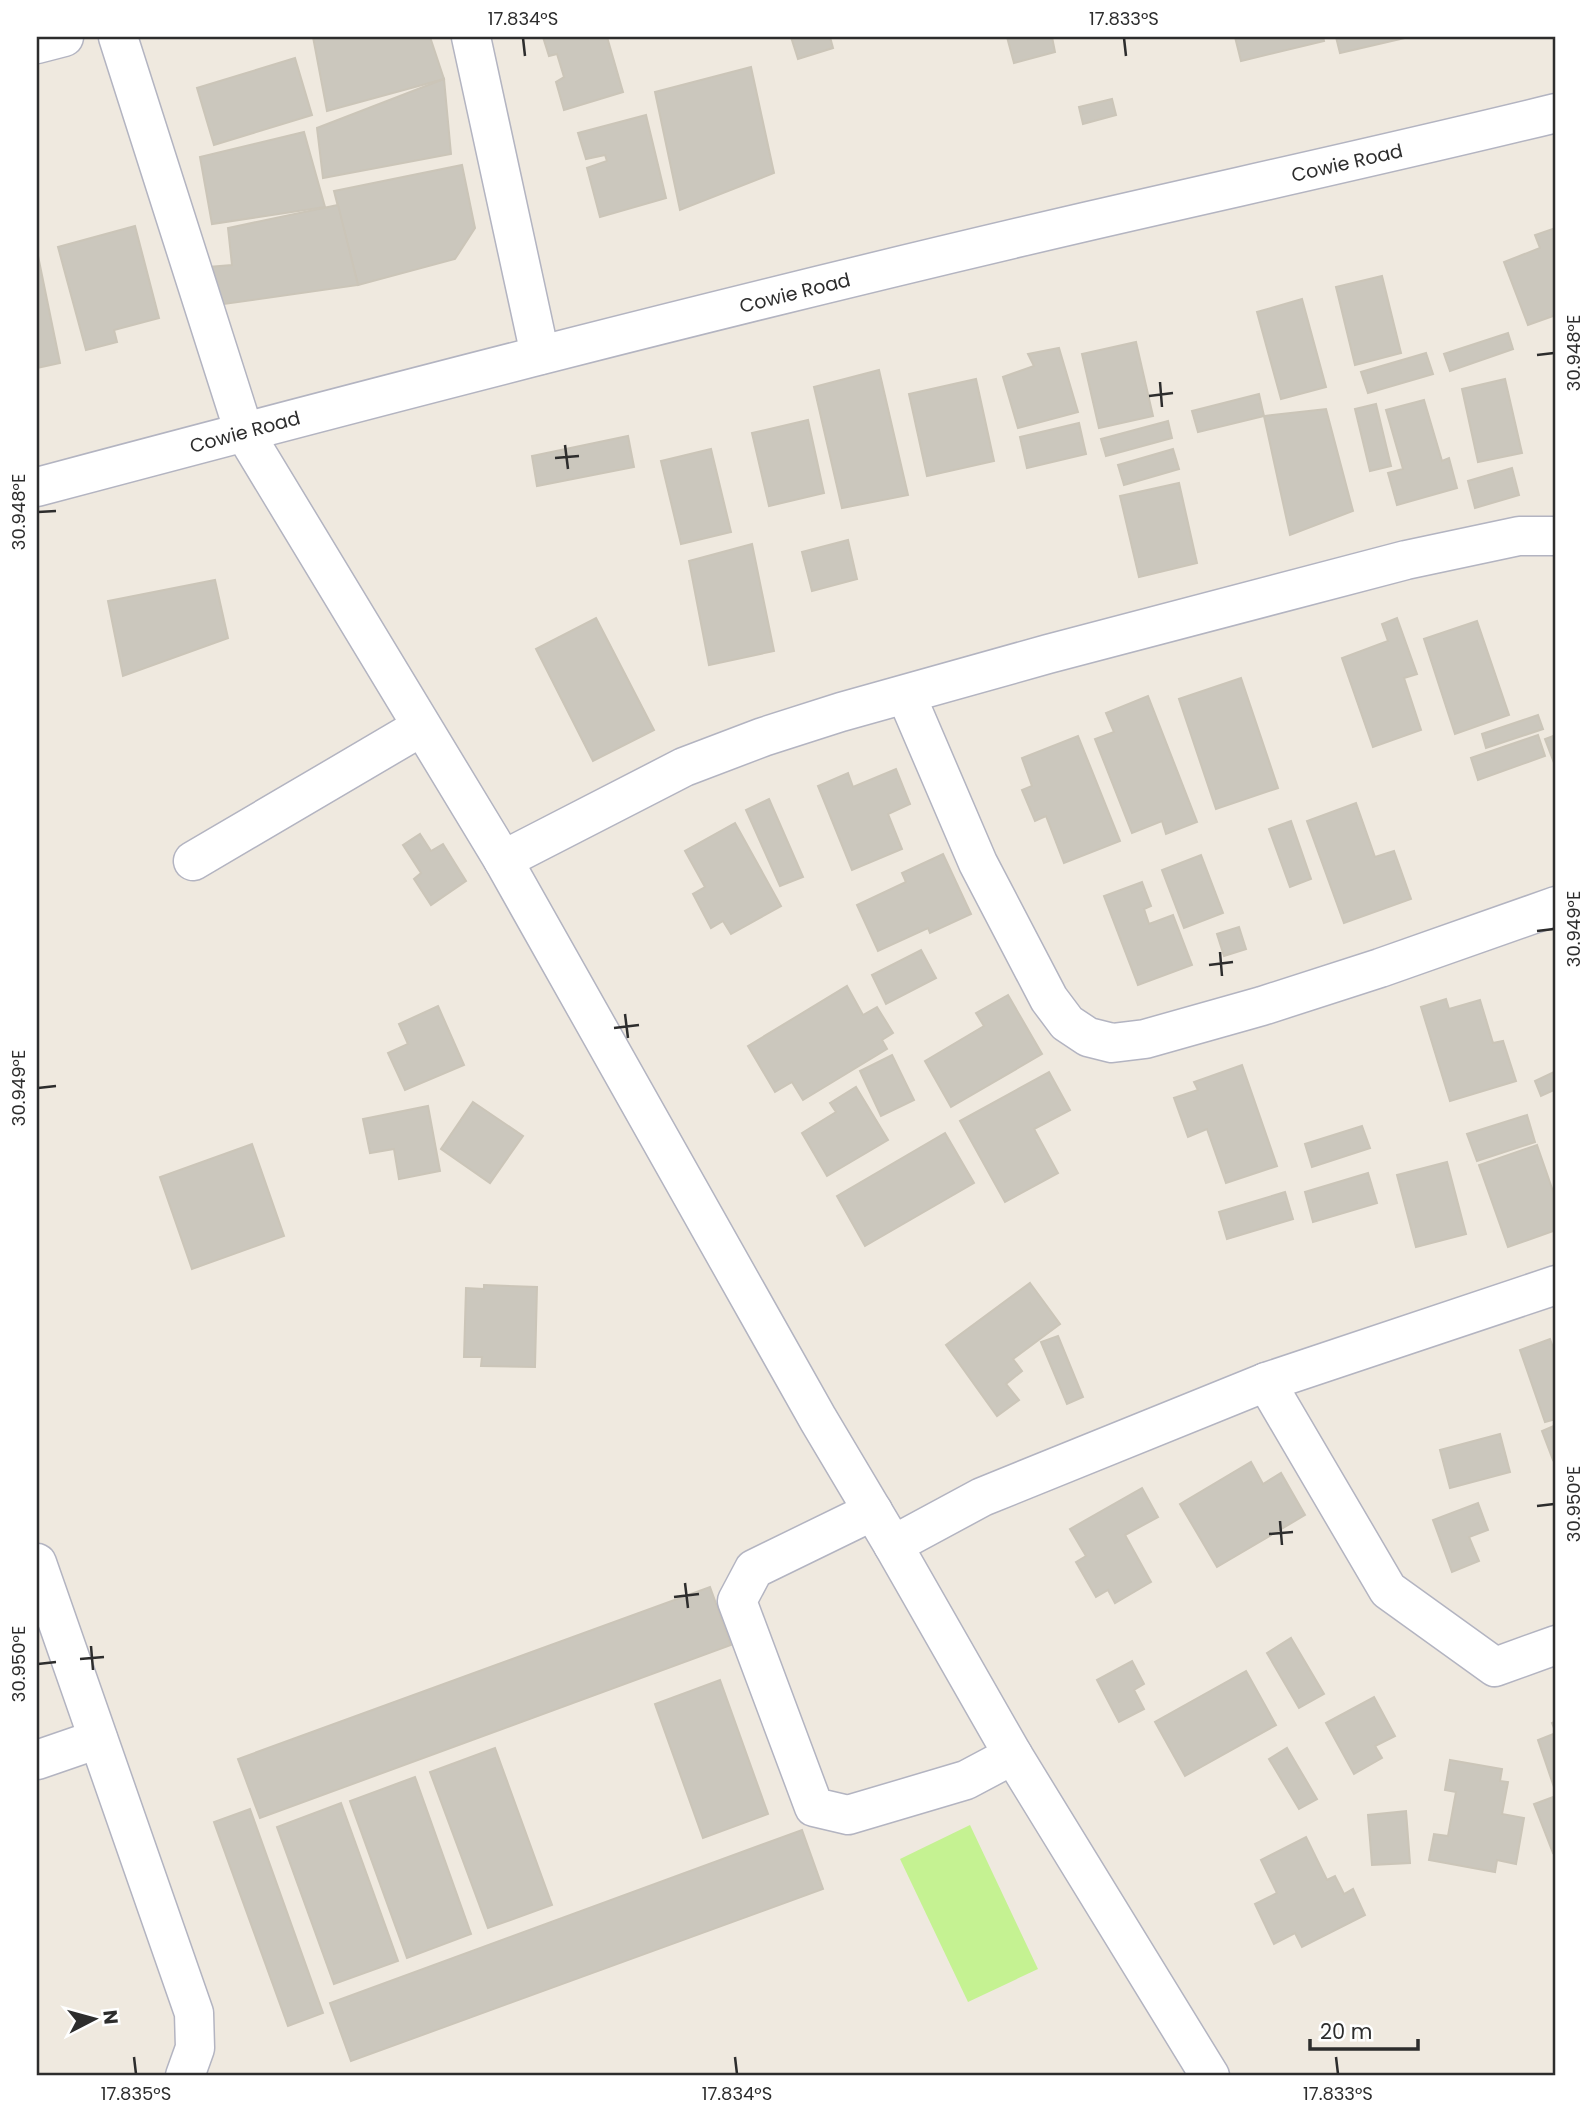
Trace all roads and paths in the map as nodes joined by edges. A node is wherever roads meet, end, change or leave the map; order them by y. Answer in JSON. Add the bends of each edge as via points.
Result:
{"nodes":[{"id":1,"x":64,"y":37,"type":"edge"},
{"id":2,"x":118,"y":37,"type":"edge"},
{"id":3,"x":471,"y":37,"type":"edge"},
{"id":4,"x":37,"y":44,"type":"edge"},
{"id":5,"x":1556,"y":113,"type":"edge"},
{"id":6,"x":540,"y":355,"type":"junction"},
{"id":7,"x":244,"y":432,"type":"junction"},
{"id":8,"x":37,"y":487,"type":"edge"},
{"id":9,"x":1556,"y":536,"type":"edge"},
{"id":10,"x":906,"y":695,"type":"junction"},
{"id":11,"x":421,"y":727,"type":"junction"},
{"id":12,"x":193,"y":860,"type":"dead end"},
{"id":13,"x":503,"y":860,"type":"junction"},
{"id":14,"x":1556,"y":906,"type":"edge"},
{"id":15,"x":1556,"y":1285,"type":"edge"},
{"id":16,"x":1266,"y":1382,"type":"junction"},
{"id":17,"x":873,"y":1511,"type":"junction"},
{"id":18,"x":893,"y":1545,"type":"junction"},
{"id":19,"x":37,"y":1563,"type":"edge"},
{"id":20,"x":1556,"y":1645,"type":"edge"},
{"id":21,"x":98,"y":1739,"type":"junction"},
{"id":22,"x":1013,"y":1755,"type":"junction"},
{"id":23,"x":37,"y":1760,"type":"edge"},
{"id":24,"x":185,"y":2076,"type":"edge"},
{"id":25,"x":1210,"y":2076,"type":"edge"}],
"edges":[{"from":1,"to":4,"type":"street"},
{"from":2,"to":7,"type":"street"},
{"from":3,"to":6,"type":"street"},
{"from":5,"to":6,"type":"street","name":"Cowie Road"},
{"from":6,"to":7,"type":"street","name":"Cowie Road"},
{"from":7,"to":8,"type":"street","name":"Cowie Road"},
{"from":7,"to":11,"type":"street"},
{"from":9,"to":10,"type":"street","via":[[1519,536],[1406,560]]},
{"from":10,"to":13,"type":"street","via":[[763,737],[684,768]]},
{"from":10,"to":14,"type":"street","via":[[978,863],[1049,999],[1067,1023],[1087,1037],[1112,1042],[1145,1039],[1288,998]]},
{"from":11,"to":12,"type":"street"},
{"from":11,"to":13,"type":"street"},
{"from":13,"to":17,"type":"street"},
{"from":15,"to":16,"type":"street"},
{"from":16,"to":18,"type":"street","via":[[982,1497]]},
{"from":16,"to":20,"type":"street","via":[[1388,1590],[1495,1667]]},
{"from":17,"to":18,"type":"street"},
{"from":17,"to":22,"type":"street","via":[[754,1569],[737,1601],[814,1807],[848,1815],[966,1780]]},
{"from":18,"to":22,"type":"street"},
{"from":19,"to":21,"type":"street"},
{"from":21,"to":23,"type":"street"},
{"from":21,"to":24,"type":"street","via":[[194,2013],[195,2048]]},
{"from":22,"to":25,"type":"street"}]}
